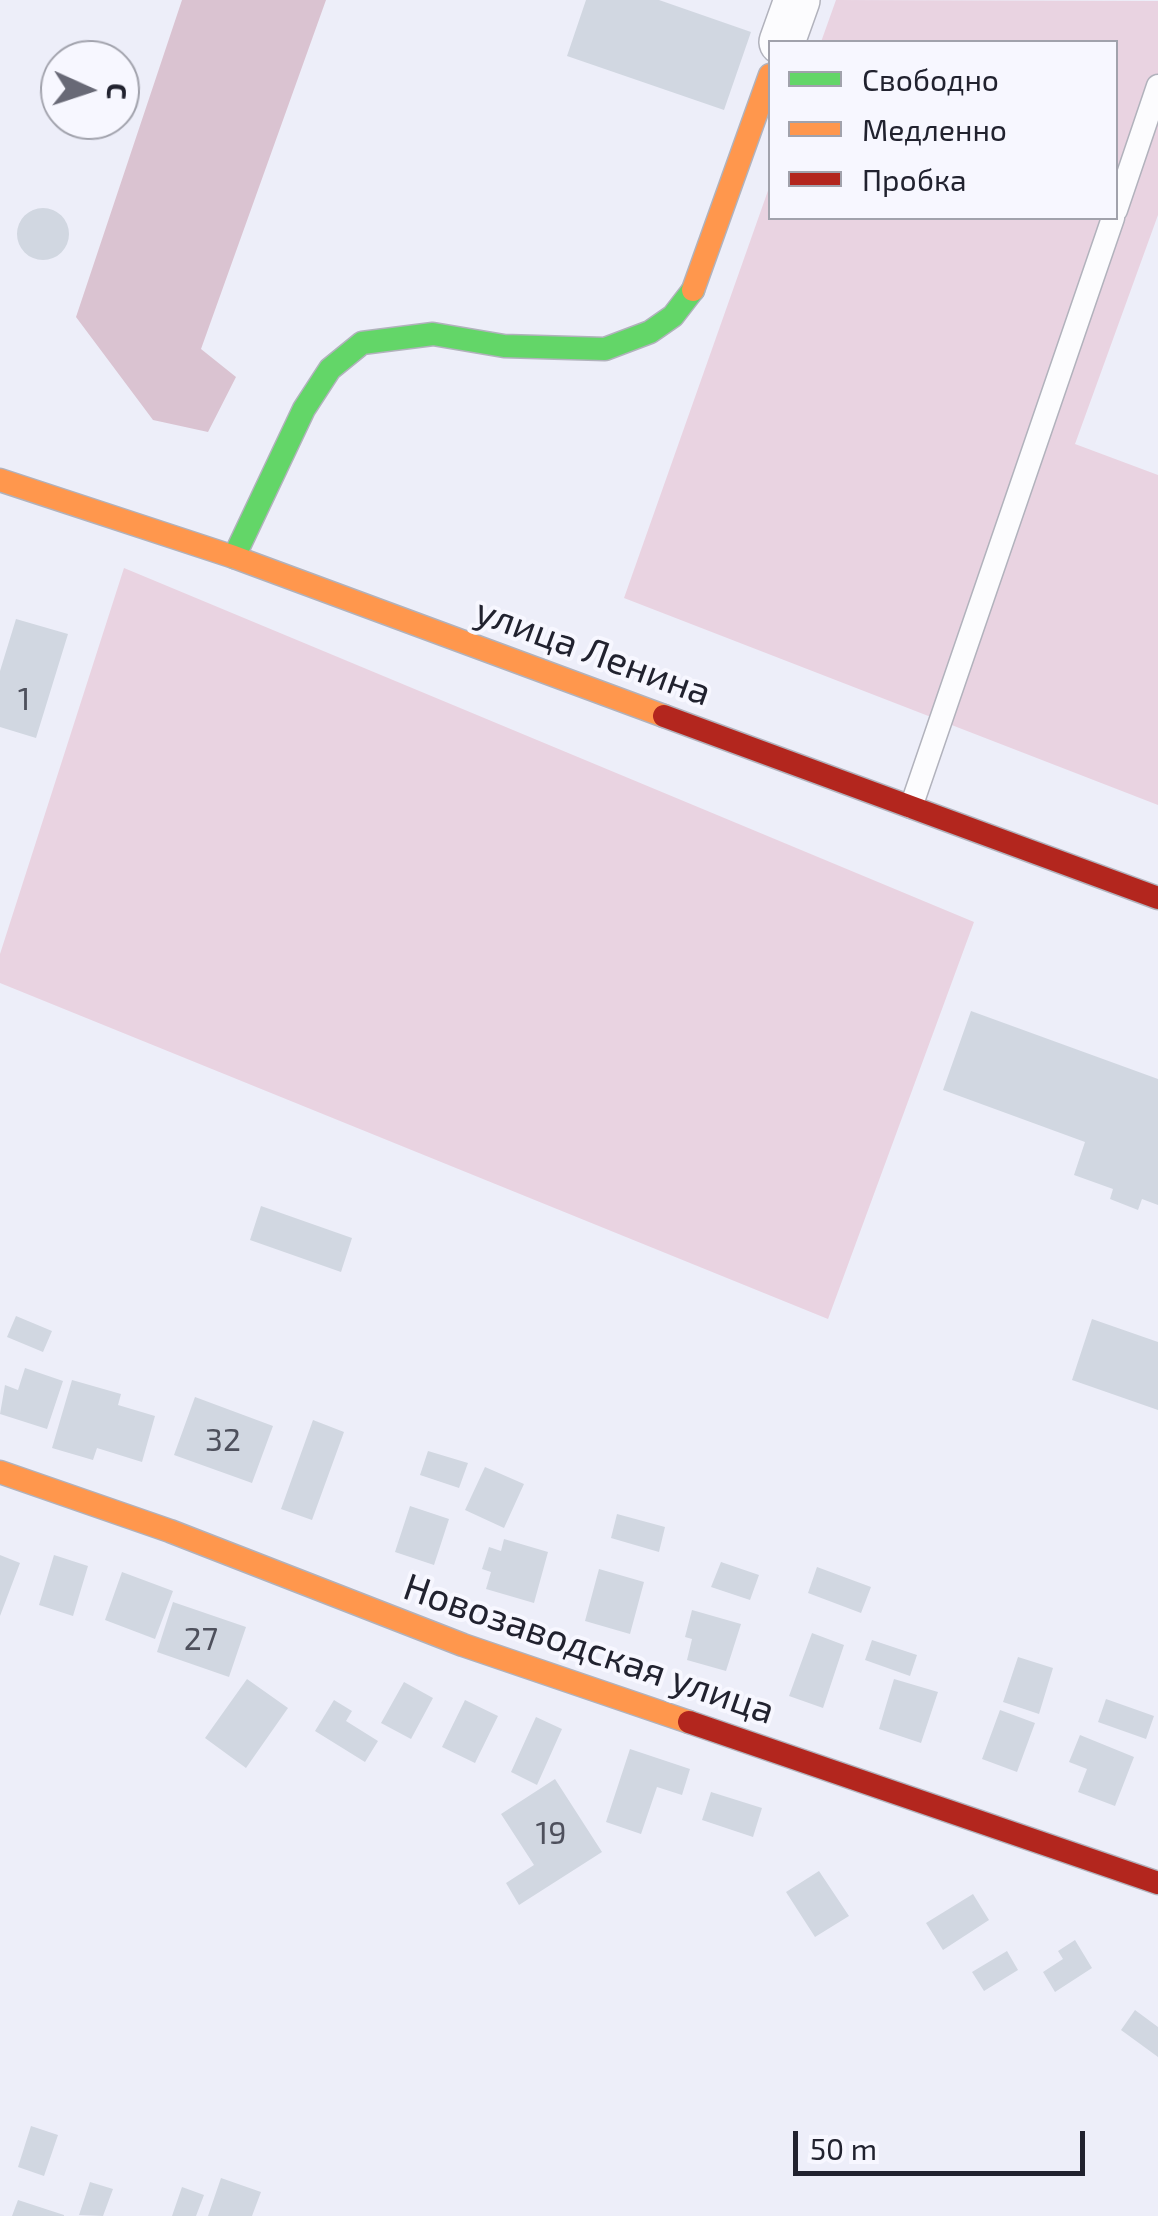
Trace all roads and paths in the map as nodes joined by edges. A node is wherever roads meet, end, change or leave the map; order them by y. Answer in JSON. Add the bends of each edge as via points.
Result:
{"nodes":[{"id":1,"x":797,"y":0,"type":"edge"},
{"id":2,"x":783,"y":40,"type":"edge"},
{"id":3,"x":768,"y":81,"type":"edge"},
{"id":4,"x":1158,"y":86,"type":"edge"},
{"id":5,"x":1118,"y":202,"type":"edge"},
{"id":6,"x":1112,"y":220,"type":"edge"},
{"id":7,"x":0,"y":480,"type":"edge"},
{"id":8,"x":234,"y":557,"type":"junction"},
{"id":9,"x":912,"y":807,"type":"junction"},
{"id":10,"x":1158,"y":898,"type":"edge"},
{"id":11,"x":0,"y":1472,"type":"edge"},
{"id":12,"x":1158,"y":1884,"type":"edge"}],
"edges":[{"from":1,"to":2,"type":"street"},
{"from":3,"to":8,"type":"street","via":[[692,296],[673,316],[605,350],[504,346],[434,334],[362,343],[330,370],[304,409]]},
{"from":4,"to":5,"type":"lane"},
{"from":6,"to":9,"type":"lane"},
{"from":7,"to":8,"type":"street","name":"улица Ленина"},
{"from":8,"to":9,"type":"street","name":"улица Ленина"},
{"from":9,"to":10,"type":"street","name":"улица Ленина"},
{"from":11,"to":12,"type":"street","name":"Новозаводская улица","via":[[464,1645]]}]}
